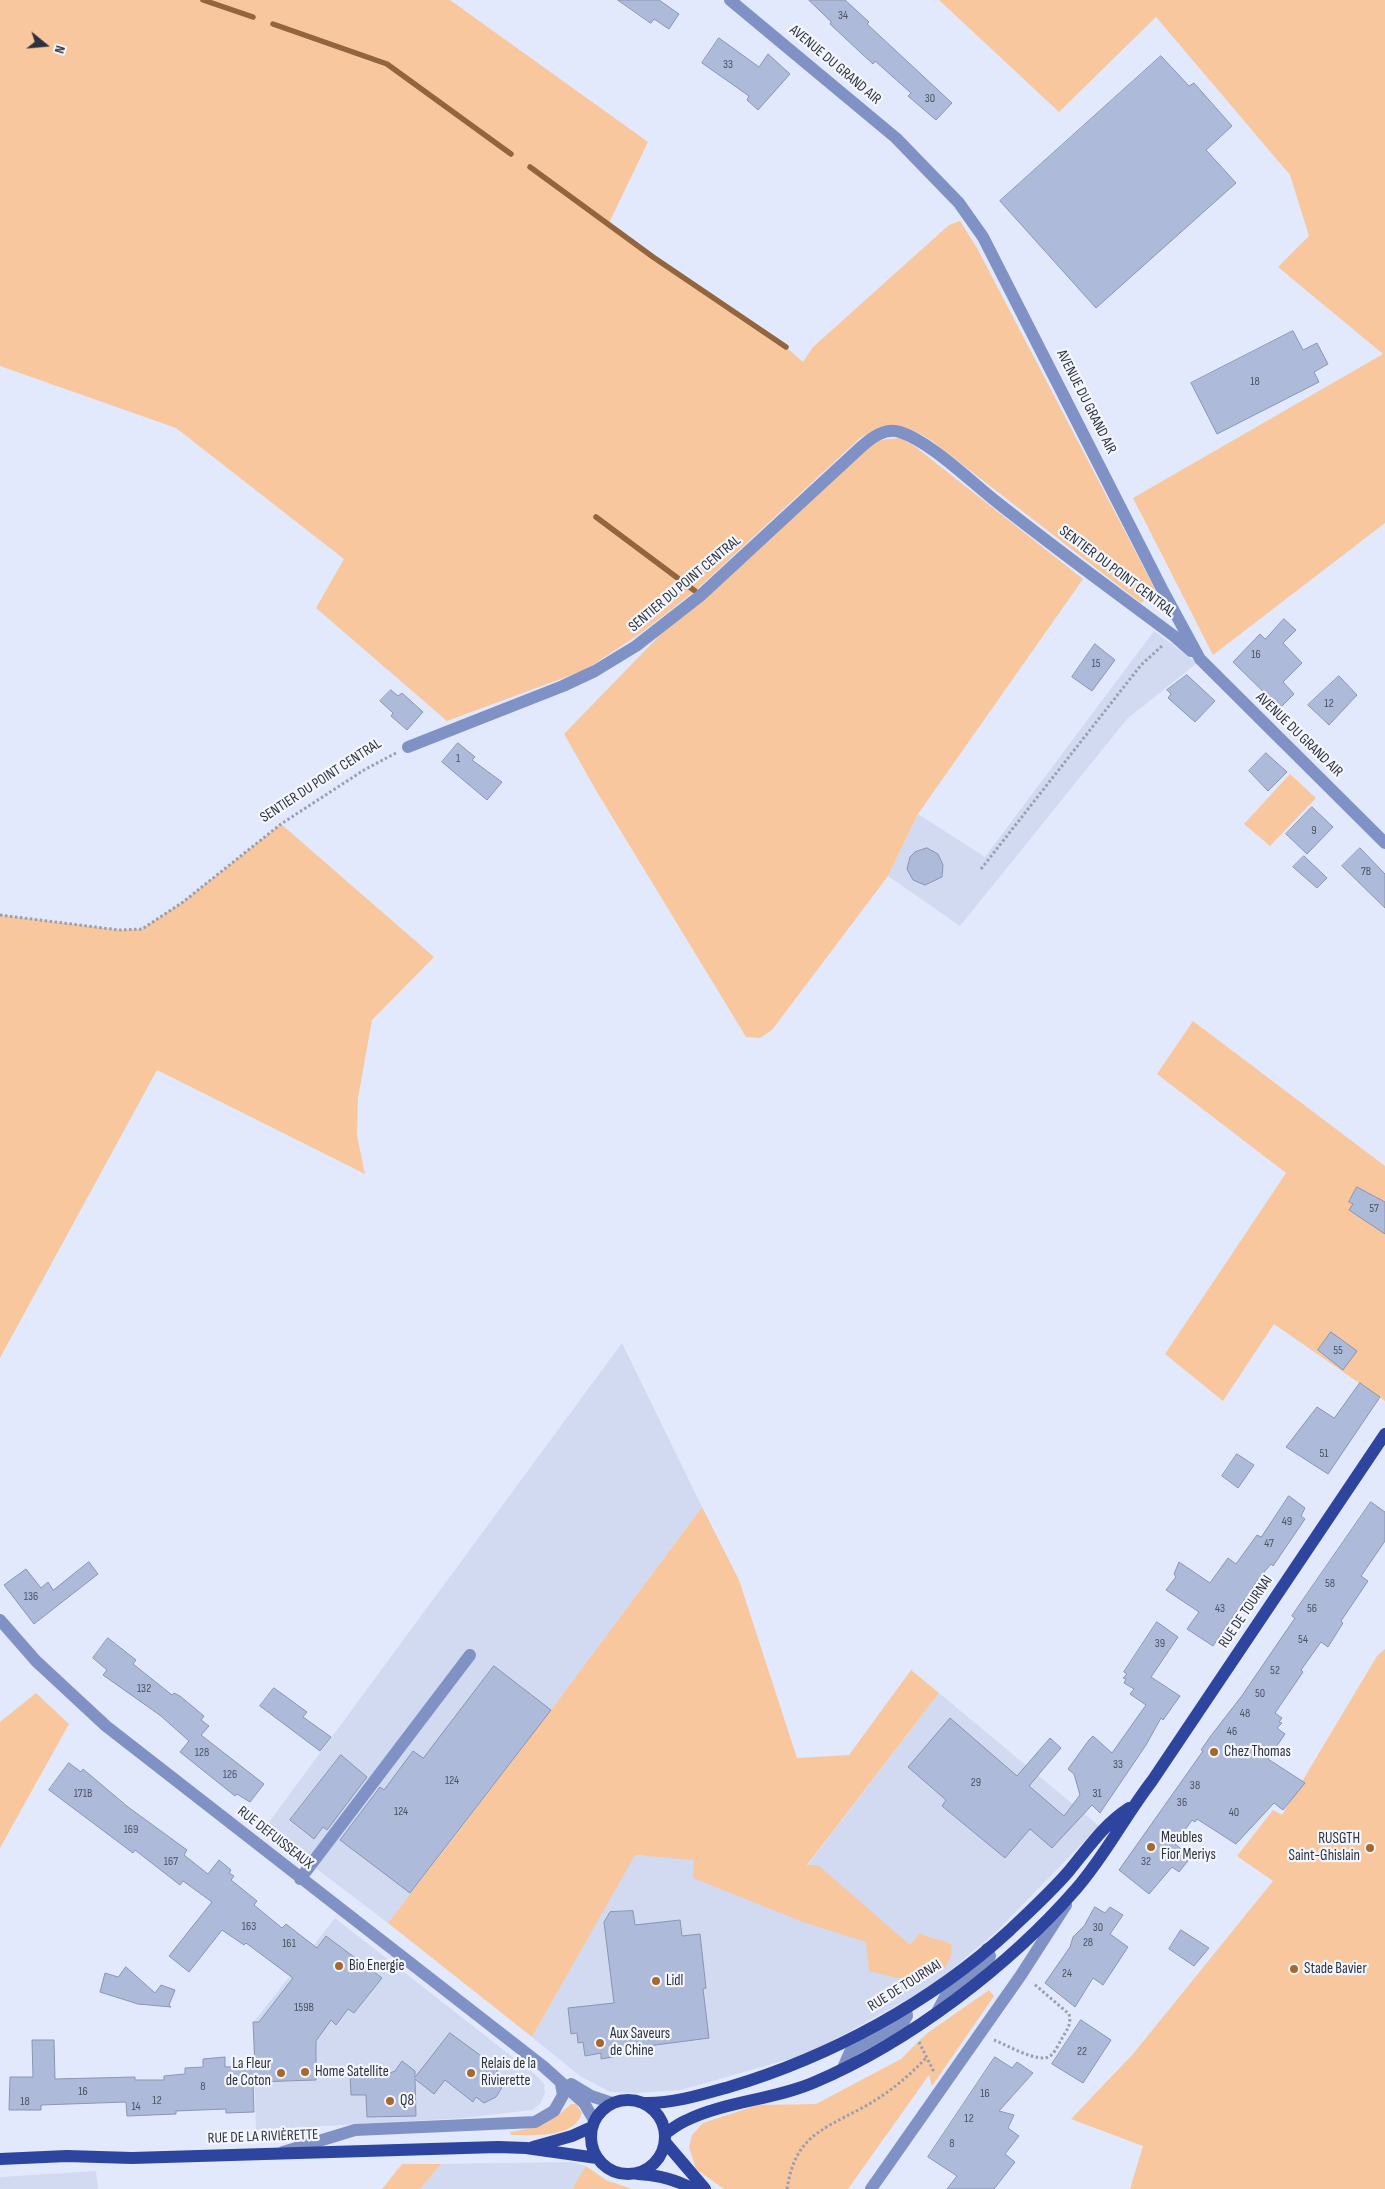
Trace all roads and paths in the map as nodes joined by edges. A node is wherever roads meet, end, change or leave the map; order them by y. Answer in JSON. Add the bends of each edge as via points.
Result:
{"nodes":[{"id":1,"x":730,"y":0,"type":"edge"},
{"id":2,"x":1174,"y":636,"type":"junction"},
{"id":3,"x":1200,"y":659,"type":"junction"},
{"id":4,"x":408,"y":747,"type":"joint"},
{"id":5,"x":1385,"y":843,"type":"edge"},
{"id":6,"x":981,"y":869,"type":"dead end"},
{"id":7,"x":0,"y":915,"type":"edge"},
{"id":8,"x":1385,"y":1434,"type":"edge"},
{"id":9,"x":0,"y":1620,"type":"edge"},
{"id":10,"x":470,"y":1655,"type":"dead end"},
{"id":11,"x":1132,"y":1807,"type":"junction"},
{"id":12,"x":300,"y":1879,"type":"junction"},
{"id":13,"x":1077,"y":1888,"type":"junction"},
{"id":14,"x":987,"y":1949,"type":"junction"},
{"id":15,"x":1021,"y":1975,"type":"junction"},
{"id":16,"x":906,"y":2008,"type":"junction"},
{"id":17,"x":937,"y":2012,"type":"junction"},
{"id":18,"x":980,"y":2034,"type":"junction"},
{"id":19,"x":919,"y":2042,"type":"dead end"},
{"id":20,"x":544,"y":2067,"type":"junction"},
{"id":21,"x":843,"y":2068,"type":"junction"},
{"id":22,"x":561,"y":2084,"type":"junction"},
{"id":23,"x":643,"y":2102,"type":"junction"},
{"id":24,"x":612,"y":2103,"type":"junction"},
{"id":25,"x":593,"y":2124,"type":"junction"},
{"id":26,"x":665,"y":2138,"type":"junction"},
{"id":27,"x":526,"y":2148,"type":"junction"},
{"id":28,"x":279,"y":2153,"type":"junction"},
{"id":29,"x":597,"y":2158,"type":"junction"},
{"id":30,"x":0,"y":2159,"type":"edge"},
{"id":31,"x":636,"y":2174,"type":"junction"},
{"id":32,"x":693,"y":2189,"type":"edge"},
{"id":33,"x":705,"y":2189,"type":"edge"},
{"id":34,"x":787,"y":2189,"type":"edge"},
{"id":35,"x":871,"y":2189,"type":"edge"}],
"edges":[{"from":1,"to":3,"type":"street","name":"AVENUE DU GRAND AIR","via":[[896,138],[959,203],[983,237]]},
{"from":2,"to":3,"type":"street","name":"SENTIER DU POINT CENTRAL"},
{"from":2,"to":4,"type":"street","name":"SENTIER DU POINT CENTRAL","via":[[922,442],[890,430],[860,448],[700,596],[636,646],[563,686]]},
{"from":2,"to":6,"type":"path","via":[[1141,665]]},
{"from":3,"to":5,"type":"street","name":"AVENUE DU GRAND AIR"},
{"from":4,"to":7,"type":"path","name":"SENTIER DU POINT CENTRAL","via":[[364,770],[280,824],[183,902],[142,928],[119,930]]},
{"from":8,"to":11,"type":"main road","name":"RUE DE TOURNAI"},
{"from":9,"to":12,"type":"street","name":"RUE DEFUISSEAUX","via":[[36,1661],[106,1726]]},
{"from":10,"to":12,"type":"street"},
{"from":11,"to":13,"type":"main road","name":"RUE DE TOURNAI"},
{"from":11,"to":14,"type":"main road","name":"RUE DE TOURNAI","via":[[1108,1823],[1068,1873]]},
{"from":12,"to":20,"type":"street","name":"RUE DEFUISSEAUX"},
{"from":13,"to":15,"type":"street","name":"RUE DE TOURNAI"},
{"from":13,"to":17,"type":"main road","name":"RUE DE TOURNAI","via":[[1043,1924]]},
{"from":14,"to":16,"type":"main road","name":"RUE DE TOURNAI","via":[[946,1982]]},
{"from":14,"to":17,"type":"street","via":[[988,1960],[947,1993]]},
{"from":15,"to":18,"type":"street","name":"RUE DE TOURNAI"},
{"from":15,"to":18,"type":"path","via":[[1069,2014],[1070,2026],[1052,2055],[1044,2060],[1036,2058]]},
{"from":16,"to":21,"type":"street","via":[[907,2016],[903,2023],[850,2052]]},
{"from":16,"to":23,"type":"main road","name":"RUE DE TOURNAI","via":[[805,2061],[764,2077],[684,2098]]},
{"from":17,"to":21,"type":"main road","name":"RUE DE TOURNAI","via":[[910,2032]]},
{"from":18,"to":35,"type":"street","name":"RUE DE TOURNAI"},
{"from":19,"to":34,"type":"path","via":[[926,2058],[905,2080],[812,2136],[796,2157]]},
{"from":20,"to":22,"type":"street","name":"RUE DEFUISSEAUX"},
{"from":20,"to":24,"type":"street","name":"RUE DEFUISSEAUX","via":[[591,2096]]},
{"from":21,"to":26,"type":"main road","name":"RUE DE TOURNAI","via":[[793,2090],[684,2121]]},
{"from":22,"to":25,"type":"street","name":"RUE DEFUISSEAUX","via":[[584,2103]]},
{"from":22,"to":28,"type":"street","via":[[563,2095],[554,2111],[535,2122],[355,2130]]},
{"from":23,"to":24,"type":"main road","via":[[622,2100]]},
{"from":23,"to":26,"type":"main road","via":[[658,2115]]},
{"from":24,"to":25,"type":"main road","via":[[602,2110]]},
{"from":25,"to":27,"type":"main road","name":"RUE DE LA RIVIÈRETTE","via":[[572,2136]]},
{"from":25,"to":29,"type":"main road","via":[[591,2138]]},
{"from":26,"to":31,"type":"main road","via":[[661,2155],[654,2164]]},
{"from":26,"to":33,"type":"main road"},
{"from":27,"to":28,"type":"main road","name":"RUE DE LA RIVIÈRETTE"},
{"from":27,"to":29,"type":"main road","name":"RUE DE LA RIVIÈRETTE"},
{"from":28,"to":30,"type":"main road","name":"RUE DE LA RIVIÈRETTE"},
{"from":29,"to":31,"type":"main road","via":[[614,2172]]},
{"from":31,"to":32,"type":"main road","via":[[656,2175]]}]}
